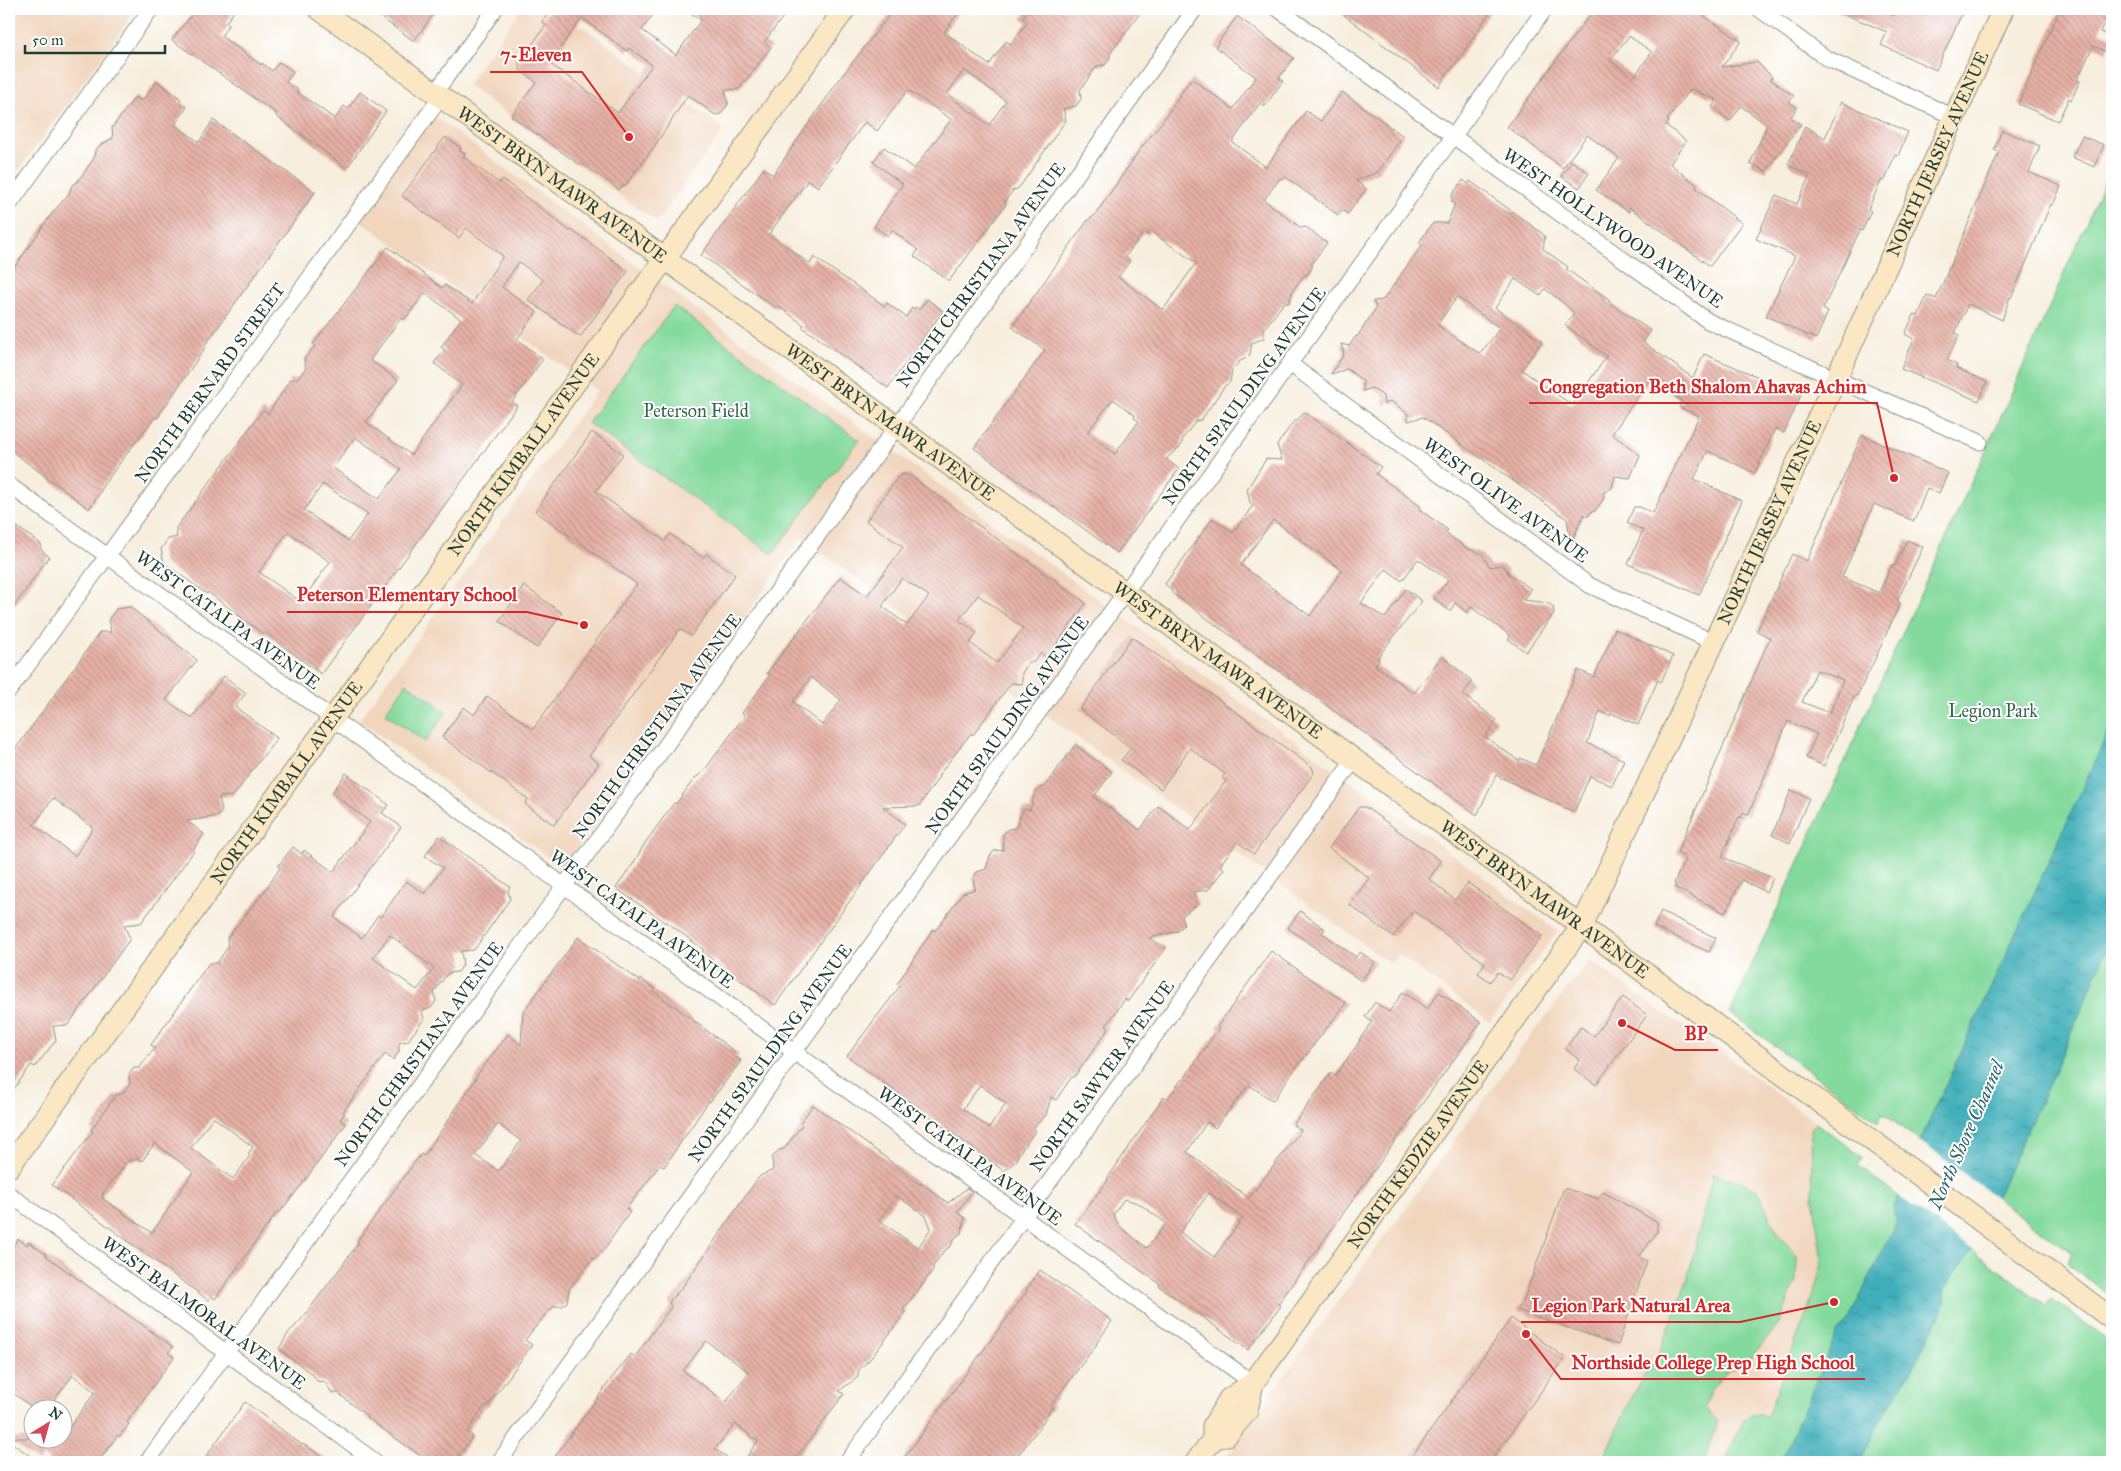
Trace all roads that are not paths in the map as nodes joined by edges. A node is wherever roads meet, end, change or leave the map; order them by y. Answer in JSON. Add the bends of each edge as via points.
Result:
{"nodes":[{"id":1,"x":150,"y":9,"type":"edge"},
{"id":2,"x":319,"y":9,"type":"edge"},
{"id":3,"x":494,"y":9,"type":"edge"},
{"id":4,"x":845,"y":9,"type":"edge"},
{"id":5,"x":1195,"y":9,"type":"edge"},
{"id":6,"x":1278,"y":9,"type":"edge"},
{"id":7,"x":1545,"y":9,"type":"edge"},
{"id":8,"x":1759,"y":9,"type":"edge"},
{"id":9,"x":2003,"y":9,"type":"edge"},
{"id":10,"x":438,"y":95,"type":"junction"},
{"id":11,"x":1954,"y":117,"type":"junction"},
{"id":12,"x":1453,"y":137,"type":"junction"},
{"id":13,"x":9,"y":205,"type":"edge"},
{"id":14,"x":666,"y":258,"type":"junction"},
{"id":15,"x":1290,"y":364,"type":"junction"},
{"id":16,"x":1836,"y":379,"type":"junction"},
{"id":17,"x":897,"y":426,"type":"junction"},
{"id":18,"x":1980,"y":442,"type":"dead end"},
{"id":19,"x":9,"y":485,"type":"edge"},
{"id":20,"x":107,"y":556,"type":"junction"},
{"id":21,"x":1126,"y":593,"type":"junction"},
{"id":22,"x":1713,"y":642,"type":"junction"},
{"id":23,"x":9,"y":691,"type":"edge"},
{"id":24,"x":333,"y":719,"type":"junction"},
{"id":25,"x":1354,"y":760,"type":"junction"},
{"id":26,"x":564,"y":886,"type":"junction"},
{"id":27,"x":1582,"y":926,"type":"junction"},
{"id":28,"x":795,"y":1052,"type":"junction"},
{"id":29,"x":9,"y":1167,"type":"edge"},
{"id":30,"x":9,"y":1194,"type":"edge"},
{"id":31,"x":1024,"y":1217,"type":"junction"},
{"id":32,"x":2112,"y":1319,"type":"edge"},
{"id":33,"x":226,"y":1352,"type":"junction"},
{"id":34,"x":1253,"y":1383,"type":"junction"},
{"id":35,"x":147,"y":1462,"type":"edge"},
{"id":36,"x":376,"y":1462,"type":"edge"},
{"id":37,"x":499,"y":1462,"type":"edge"},
{"id":38,"x":846,"y":1462,"type":"edge"},
{"id":39,"x":1196,"y":1462,"type":"edge"}],
"edges":[{"from":1,"to":13,"type":"street"},
{"from":2,"to":10,"type":"street","name":"WEST BRYN MAWR AVENUE"},
{"from":3,"to":10,"type":"street","name":"NORTH BERNARD STREET"},
{"from":4,"to":14,"type":"street","name":"NORTH KIMBALL AVENUE"},
{"from":5,"to":17,"type":"street","name":"NORTH CHRISTIANA AVENUE"},
{"from":6,"to":12,"type":"street","name":"WEST HOLLYWOOD AVENUE"},
{"from":7,"to":12,"type":"street","name":"NORTH SPAULDING AVENUE"},
{"from":8,"to":11,"type":"street","via":[[1826,58]]},
{"from":9,"to":11,"type":"street","name":"NORTH JERSEY AVENUE"},
{"from":10,"to":14,"type":"street","name":"WEST BRYN MAWR AVENUE"},
{"from":10,"to":20,"type":"street","name":"NORTH BERNARD STREET"},
{"from":11,"to":16,"type":"street","name":"NORTH JERSEY AVENUE"},
{"from":12,"to":15,"type":"street","name":"NORTH SPAULDING AVENUE"},
{"from":12,"to":16,"type":"street","name":"WEST HOLLYWOOD AVENUE","via":[[1708,321]]},
{"from":14,"to":17,"type":"street","name":"WEST BRYN MAWR AVENUE"},
{"from":14,"to":24,"type":"street","name":"NORTH KIMBALL AVENUE"},
{"from":15,"to":21,"type":"street","name":"NORTH SPAULDING AVENUE"},
{"from":15,"to":22,"type":"street","name":"WEST OLIVE AVENUE","via":[[1589,584]]},
{"from":16,"to":18,"type":"street","name":"WEST HOLLYWOOD AVENUE"},
{"from":16,"to":22,"type":"street","name":"NORTH JERSEY AVENUE"},
{"from":17,"to":21,"type":"street","name":"WEST BRYN MAWR AVENUE"},
{"from":17,"to":26,"type":"street","name":"NORTH CHRISTIANA AVENUE"},
{"from":19,"to":20,"type":"street","name":"WEST CATALPA AVENUE"},
{"from":20,"to":23,"type":"street","name":"NORTH BERNARD STREET"},
{"from":20,"to":24,"type":"street","name":"WEST CATALPA AVENUE"},
{"from":21,"to":25,"type":"street","name":"WEST BRYN MAWR AVENUE"},
{"from":21,"to":28,"type":"street","name":"NORTH SPAULDING AVENUE"},
{"from":22,"to":27,"type":"street","name":"NORTH JERSEY AVENUE"},
{"from":24,"to":26,"type":"street","name":"WEST CATALPA AVENUE"},
{"from":24,"to":29,"type":"street","name":"NORTH KIMBALL AVENUE"},
{"from":25,"to":27,"type":"street","name":"WEST BRYN MAWR AVENUE"},
{"from":25,"to":31,"type":"street","name":"NORTH SAWYER AVENUE"},
{"from":26,"to":28,"type":"street","name":"WEST CATALPA AVENUE"},
{"from":26,"to":33,"type":"street","name":"NORTH CHRISTIANA AVENUE"},
{"from":27,"to":32,"type":"street","name":"WEST BRYN MAWR AVENUE"},
{"from":27,"to":34,"type":"street","name":"NORTH KEDZIE AVENUE"},
{"from":28,"to":31,"type":"street","name":"WEST CATALPA AVENUE"},
{"from":28,"to":37,"type":"street","name":"NORTH SPAULDING AVENUE"},
{"from":30,"to":33,"type":"street","name":"WEST BALMORAL AVENUE"},
{"from":31,"to":34,"type":"street","name":"WEST CATALPA AVENUE"},
{"from":31,"to":38,"type":"street","name":"NORTH SAWYER AVENUE"},
{"from":33,"to":35,"type":"street","name":"NORTH CHRISTIANA AVENUE"},
{"from":33,"to":36,"type":"street","name":"WEST BALMORAL AVENUE"},
{"from":34,"to":39,"type":"street","name":"NORTH KEDZIE AVENUE","via":[[1247,1411],[1227,1435],[1213,1439]]}]}
